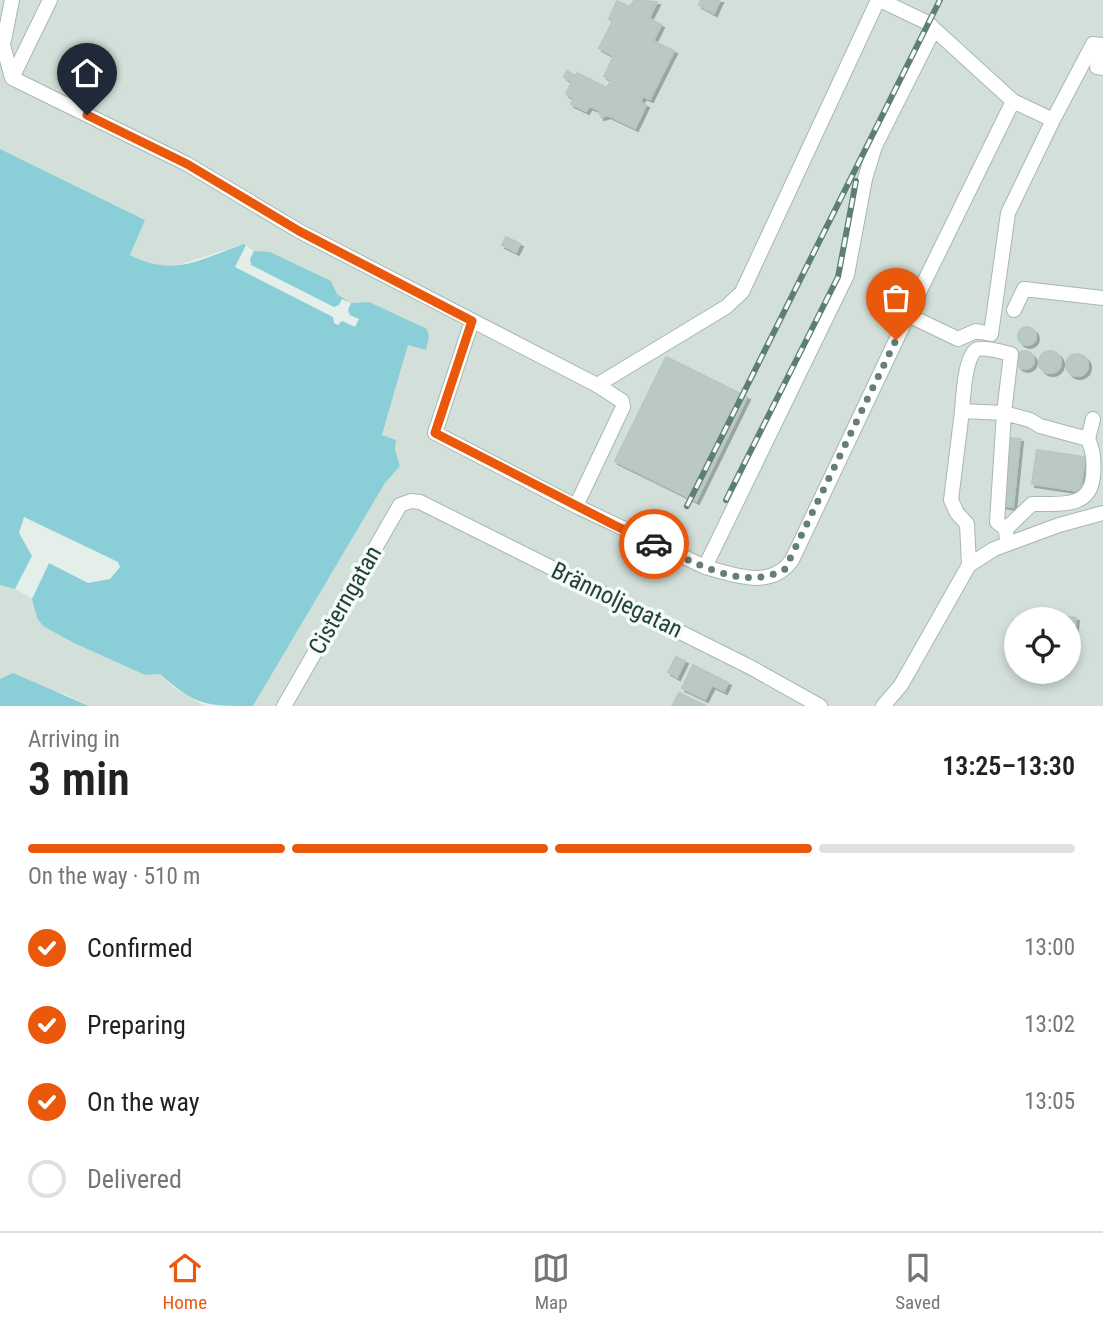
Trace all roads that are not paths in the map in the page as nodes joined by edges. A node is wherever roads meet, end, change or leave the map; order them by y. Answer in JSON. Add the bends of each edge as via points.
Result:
{"nodes":[{"id":1,"x":12,"y":0,"type":"edge"},
{"id":2,"x":50,"y":0,"type":"edge"},
{"id":3,"x":879,"y":0,"type":"edge"},
{"id":4,"x":934,"y":29,"type":"junction"},
{"id":5,"x":1,"y":44,"type":"edge"},
{"id":6,"x":1103,"y":47,"type":"edge"},
{"id":7,"x":1103,"y":68,"type":"edge"},
{"id":8,"x":12,"y":78,"type":"junction"},
{"id":9,"x":1013,"y":101,"type":"junction"},
{"id":10,"x":1053,"y":120,"type":"junction"},
{"id":11,"x":1103,"y":298,"type":"edge"},
{"id":12,"x":1014,"y":310,"type":"dead end"},
{"id":13,"x":908,"y":315,"type":"junction"},
{"id":14,"x":472,"y":321,"type":"junction"},
{"id":15,"x":597,"y":385,"type":"junction"},
{"id":16,"x":961,"y":411,"type":"junction"},
{"id":17,"x":1004,"y":413,"type":"junction"},
{"id":18,"x":1093,"y":419,"type":"dead end"},
{"id":19,"x":1088,"y":439,"type":"junction"},
{"id":20,"x":411,"y":501,"type":"joint"},
{"id":21,"x":576,"y":506,"type":"junction"},
{"id":22,"x":1103,"y":513,"type":"edge"},
{"id":23,"x":1006,"y":529,"type":"junction"},
{"id":24,"x":1007,"y":544,"type":"junction"},
{"id":25,"x":969,"y":565,"type":"junction"},
{"id":26,"x":705,"y":567,"type":"junction"},
{"id":27,"x":814,"y":704,"type":"edge"},
{"id":28,"x":284,"y":706,"type":"edge"},
{"id":29,"x":883,"y":706,"type":"edge"}],
"edges":[{"from":1,"to":5,"type":"lane"},
{"from":2,"to":8,"type":"lane"},
{"from":3,"to":4,"type":"lane"},
{"from":3,"to":15,"type":"lane","via":[[742,292],[726,307]]},
{"from":4,"to":9,"type":"lane"},
{"from":4,"to":26,"type":"lane","via":[[875,146],[864,179],[847,275]]},
{"from":5,"to":8,"type":"lane"},
{"from":6,"to":7,"type":"lane","via":[[1097,67]]},
{"from":6,"to":10,"type":"lane","via":[[1093,44]]},
{"from":8,"to":14,"type":"lane","via":[[187,164],[299,231]]},
{"from":9,"to":10,"type":"lane"},
{"from":9,"to":13,"type":"lane"},
{"from":10,"to":13,"type":"lane","via":[[1008,213],[991,334],[976,331],[958,339]]},
{"from":11,"to":12,"type":"lane","via":[[1024,289]]},
{"from":13,"to":26,"type":"lane","via":[[785,569],[758,579]]},
{"from":14,"to":15,"type":"lane"},
{"from":14,"to":21,"type":"lane","via":[[435,433]]},
{"from":15,"to":21,"type":"lane","via":[[622,401],[623,407]]},
{"from":16,"to":17,"type":"lane"},
{"from":16,"to":17,"type":"lane","via":[[968,361],[979,349],[1011,354]]},
{"from":16,"to":25,"type":"lane","via":[[951,500],[967,524]]},
{"from":17,"to":19,"type":"lane"},
{"from":17,"to":23,"type":"lane","via":[[997,522]]},
{"from":18,"to":19,"type":"lane"},
{"from":19,"to":23,"type":"lane","via":[[1094,467],[1088,496],[1076,502],[1032,504]]},
{"from":20,"to":27,"type":"lane","name":"Brännoljegatan","via":[[671,627]]},
{"from":20,"to":28,"type":"lane","name":"Cisterngatan","via":[[400,505]]},
{"from":21,"to":26,"type":"lane"},
{"from":22,"to":24,"type":"lane"},
{"from":23,"to":24,"type":"lane"},
{"from":24,"to":25,"type":"lane"},
{"from":25,"to":29,"type":"lane","via":[[901,685]]}]}
